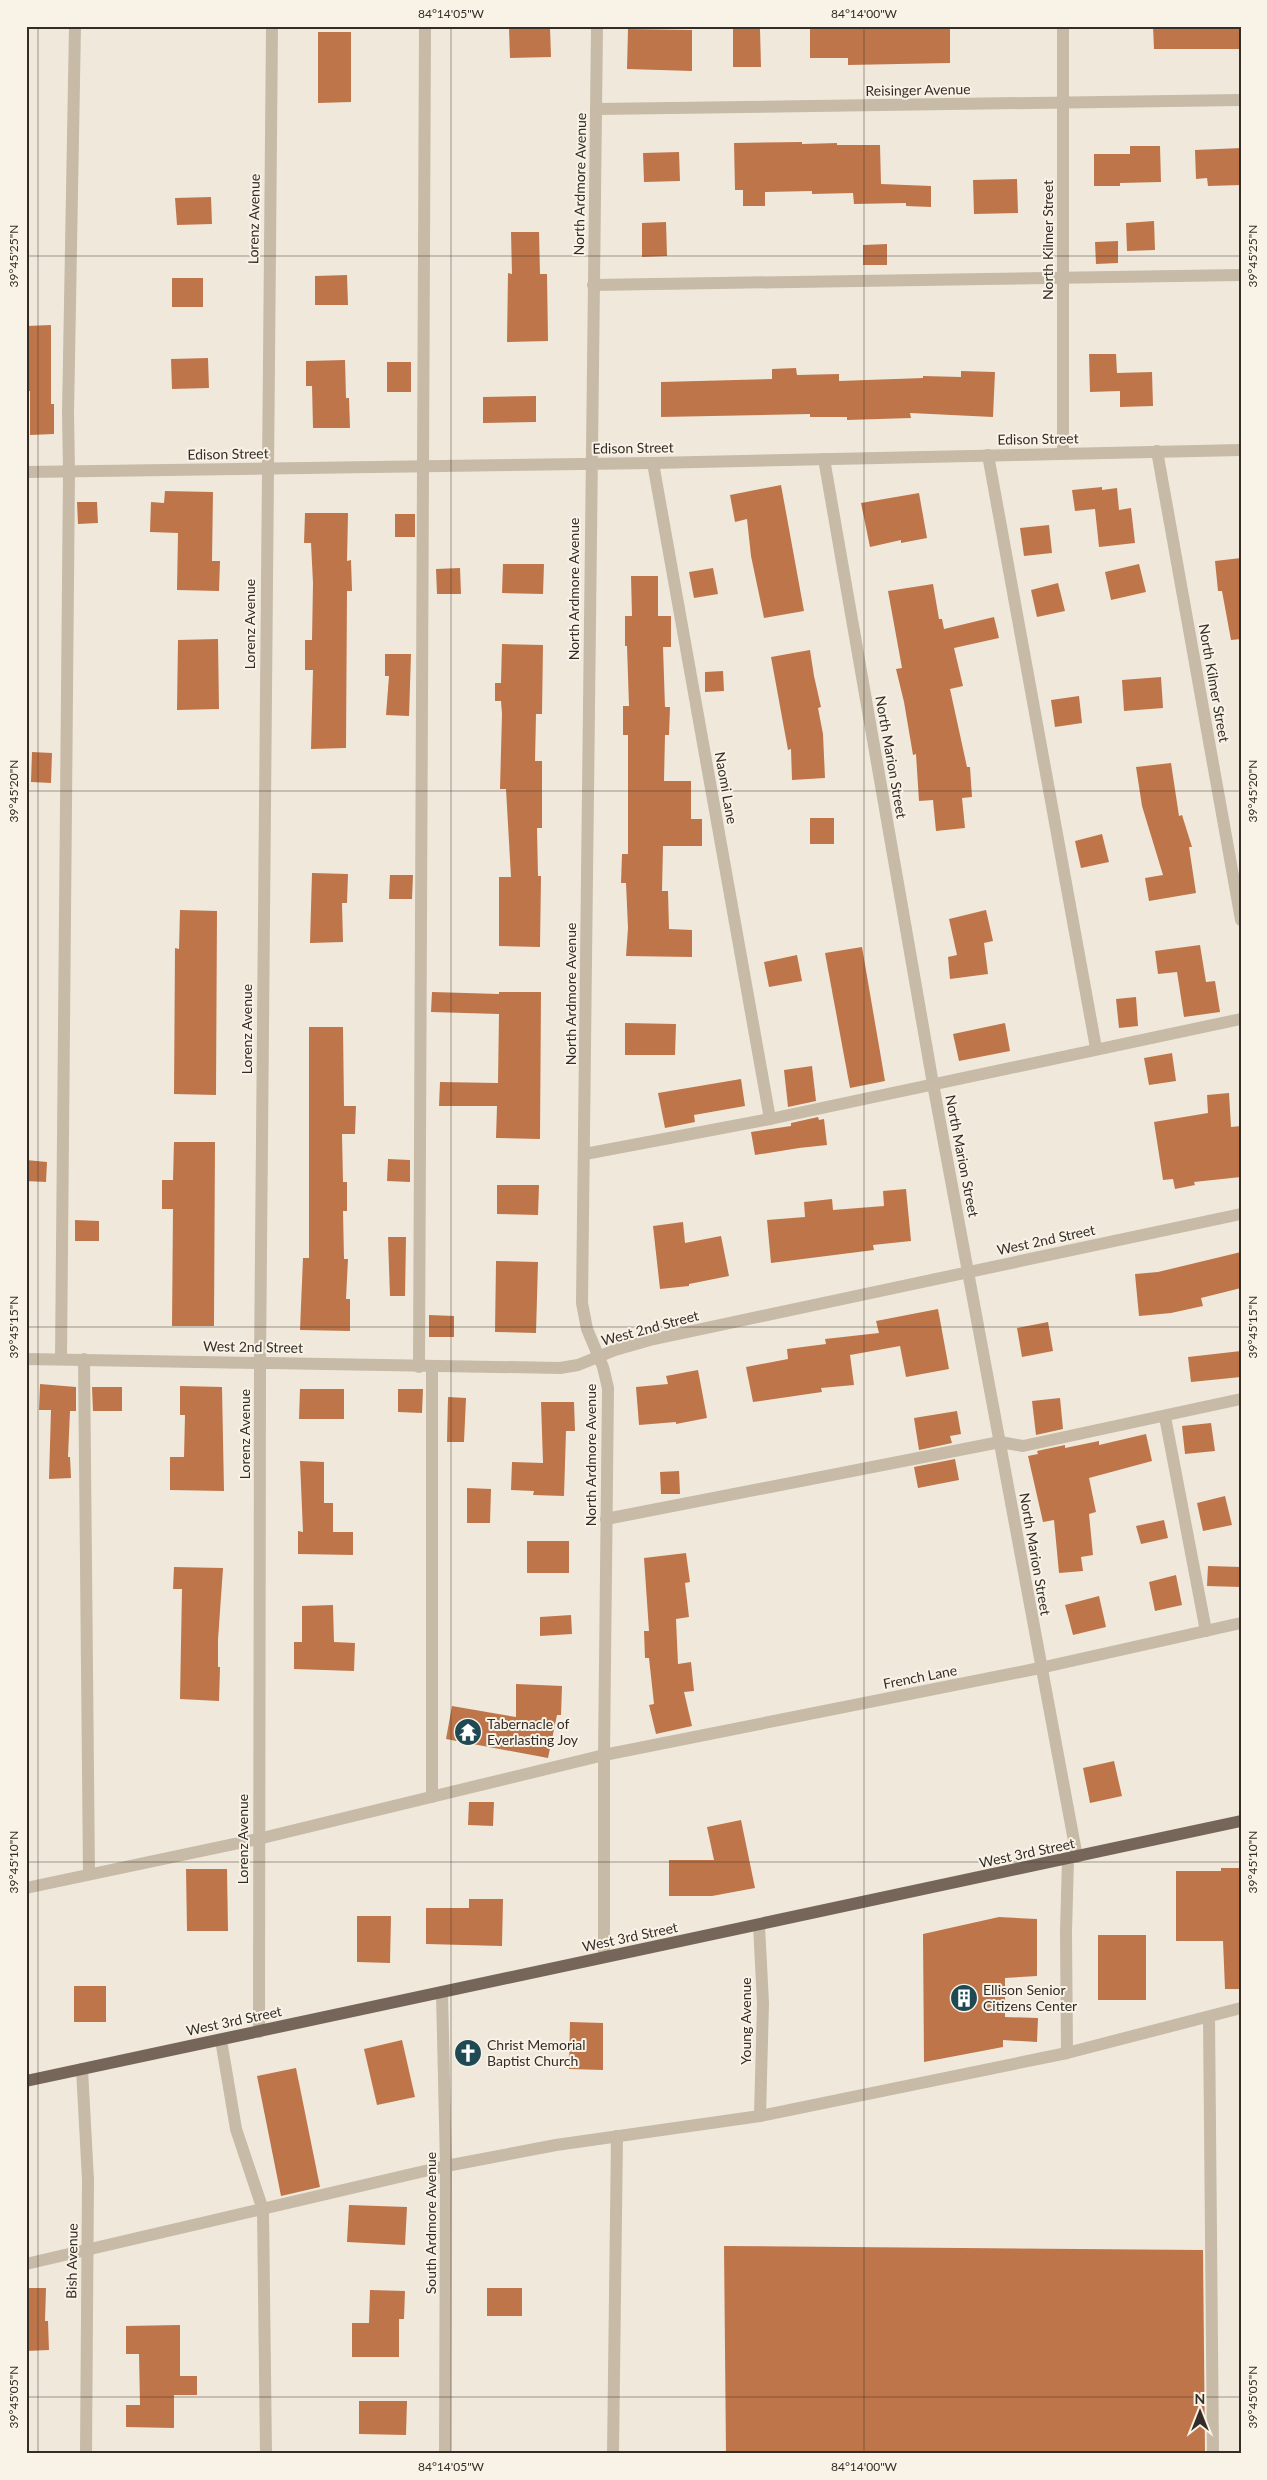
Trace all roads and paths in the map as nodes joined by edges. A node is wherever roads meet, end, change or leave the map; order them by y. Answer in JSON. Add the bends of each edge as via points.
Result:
{"nodes":[{"id":1,"x":76,"y":26,"type":"edge"},
{"id":2,"x":272,"y":26,"type":"edge"},
{"id":3,"x":426,"y":26,"type":"edge"},
{"id":4,"x":597,"y":26,"type":"edge"},
{"id":5,"x":1062,"y":26,"type":"edge"},
{"id":6,"x":1241,"y":100,"type":"edge"},
{"id":7,"x":1063,"y":103,"type":"junction"},
{"id":8,"x":596,"y":109,"type":"junction"},
{"id":9,"x":1241,"y":275,"type":"edge"},
{"id":10,"x":1063,"y":278,"type":"junction"},
{"id":11,"x":593,"y":285,"type":"junction"},
{"id":12,"x":1241,"y":450,"type":"edge"},
{"id":13,"x":1157,"y":451,"type":"junction"},
{"id":14,"x":1063,"y":453,"type":"junction"},
{"id":15,"x":988,"y":455,"type":"junction"},
{"id":16,"x":824,"y":459,"type":"junction"},
{"id":17,"x":653,"y":463,"type":"junction"},
{"id":18,"x":590,"y":464,"type":"junction"},
{"id":19,"x":425,"y":466,"type":"junction"},
{"id":20,"x":266,"y":469,"type":"junction"},
{"id":21,"x":26,"y":472,"type":"edge"},
{"id":22,"x":69,"y":472,"type":"junction"},
{"id":23,"x":1241,"y":920,"type":"edge"},
{"id":24,"x":1241,"y":1019,"type":"edge"},
{"id":25,"x":1096,"y":1048,"type":"junction"},
{"id":26,"x":933,"y":1084,"type":"junction"},
{"id":27,"x":770,"y":1119,"type":"junction"},
{"id":28,"x":585,"y":1154,"type":"junction"},
{"id":29,"x":1241,"y":1214,"type":"edge"},
{"id":30,"x":969,"y":1272,"type":"junction"},
{"id":31,"x":598,"y":1356,"type":"junction"},
{"id":32,"x":26,"y":1359,"type":"edge"},
{"id":33,"x":61,"y":1359,"type":"junction"},
{"id":34,"x":84,"y":1359,"type":"junction"},
{"id":35,"x":260,"y":1362,"type":"junction"},
{"id":36,"x":425,"y":1366,"type":"junction"},
{"id":37,"x":1241,"y":1399,"type":"edge"},
{"id":38,"x":1165,"y":1417,"type":"junction"},
{"id":39,"x":1000,"y":1442,"type":"junction"},
{"id":40,"x":606,"y":1519,"type":"junction"},
{"id":41,"x":1241,"y":1623,"type":"edge"},
{"id":42,"x":1206,"y":1631,"type":"junction"},
{"id":43,"x":1040,"y":1668,"type":"junction"},
{"id":44,"x":604,"y":1755,"type":"junction"},
{"id":45,"x":432,"y":1797,"type":"junction"},
{"id":46,"x":1241,"y":1822,"type":"edge"},
{"id":47,"x":258,"y":1839,"type":"junction"},
{"id":48,"x":1072,"y":1858,"type":"junction"},
{"id":49,"x":89,"y":1874,"type":"junction"},
{"id":50,"x":26,"y":1888,"type":"edge"},
{"id":51,"x":759,"y":1925,"type":"junction"},
{"id":52,"x":604,"y":1957,"type":"junction"},
{"id":53,"x":442,"y":1992,"type":"junction"},
{"id":54,"x":1241,"y":2008,"type":"edge"},
{"id":55,"x":1209,"y":2017,"type":"junction"},
{"id":56,"x":259,"y":2032,"type":"junction"},
{"id":57,"x":221,"y":2040,"type":"junction"},
{"id":58,"x":1067,"y":2053,"type":"junction"},
{"id":59,"x":82,"y":2069,"type":"junction"},
{"id":60,"x":26,"y":2081,"type":"edge"},
{"id":61,"x":760,"y":2116,"type":"junction"},
{"id":62,"x":617,"y":2136,"type":"junction"},
{"id":63,"x":446,"y":2166,"type":"junction"},
{"id":64,"x":263,"y":2210,"type":"junction"},
{"id":65,"x":86,"y":2251,"type":"junction"},
{"id":66,"x":26,"y":2264,"type":"edge"},
{"id":67,"x":86,"y":2454,"type":"edge"},
{"id":68,"x":266,"y":2454,"type":"edge"},
{"id":69,"x":445,"y":2454,"type":"edge"},
{"id":70,"x":613,"y":2454,"type":"edge"},
{"id":71,"x":1213,"y":2454,"type":"edge"}],
"edges":[{"from":1,"to":22,"type":"street"},
{"from":2,"to":20,"type":"street","name":"Lorenz Avenue"},
{"from":3,"to":19,"type":"street"},
{"from":4,"to":8,"type":"street","name":"North Ardmore Avenue"},
{"from":5,"to":7,"type":"street","name":"North Kilmer Street"},
{"from":6,"to":7,"type":"street","name":"Reisinger Avenue"},
{"from":7,"to":8,"type":"street","name":"Reisinger Avenue"},
{"from":7,"to":10,"type":"street","name":"North Kilmer Street"},
{"from":8,"to":11,"type":"street","name":"North Ardmore Avenue"},
{"from":9,"to":10,"type":"street"},
{"from":10,"to":11,"type":"street"},
{"from":10,"to":14,"type":"street","name":"North Kilmer Street"},
{"from":11,"to":18,"type":"street","name":"North Ardmore Avenue"},
{"from":12,"to":13,"type":"street","name":"Edison Street"},
{"from":13,"to":14,"type":"street","name":"Edison Street"},
{"from":13,"to":23,"type":"street","name":"North Kilmer Street"},
{"from":14,"to":15,"type":"street","name":"Edison Street"},
{"from":15,"to":16,"type":"street","name":"Edison Street"},
{"from":15,"to":25,"type":"street"},
{"from":16,"to":17,"type":"street","name":"Edison Street"},
{"from":16,"to":26,"type":"street","name":"North Marion Street"},
{"from":17,"to":18,"type":"street","name":"Edison Street"},
{"from":17,"to":27,"type":"street","name":"Naomi Lane"},
{"from":18,"to":19,"type":"street","name":"Edison Street"},
{"from":18,"to":28,"type":"street","name":"North Ardmore Avenue"},
{"from":19,"to":20,"type":"street","name":"Edison Street"},
{"from":19,"to":36,"type":"street"},
{"from":20,"to":22,"type":"street","name":"Edison Street"},
{"from":20,"to":35,"type":"street","name":"Lorenz Avenue"},
{"from":21,"to":22,"type":"street","name":"Edison Street"},
{"from":22,"to":33,"type":"street"},
{"from":24,"to":25,"type":"street"},
{"from":25,"to":26,"type":"street"},
{"from":26,"to":27,"type":"street"},
{"from":26,"to":30,"type":"street","name":"North Marion Street"},
{"from":27,"to":28,"type":"street"},
{"from":28,"to":31,"type":"street","name":"North Ardmore Avenue","via":[[582,1303],[587,1329]]},
{"from":29,"to":30,"type":"street","name":"West 2nd Street"},
{"from":30,"to":31,"type":"street","name":"West 2nd Street","via":[[650,1340]]},
{"from":30,"to":39,"type":"street","name":"North Marion Street"},
{"from":31,"to":36,"type":"street","name":"West 2nd Street","via":[[578,1365],[560,1368]]},
{"from":31,"to":40,"type":"street","name":"North Ardmore Avenue","via":[[608,1388]]},
{"from":32,"to":33,"type":"street","name":"West 2nd Street"},
{"from":33,"to":34,"type":"street","name":"West 2nd Street"},
{"from":34,"to":35,"type":"street","name":"West 2nd Street"},
{"from":34,"to":49,"type":"street"},
{"from":35,"to":36,"type":"street","name":"West 2nd Street"},
{"from":35,"to":47,"type":"street","name":"Lorenz Avenue"},
{"from":36,"to":45,"type":"street"},
{"from":37,"to":38,"type":"street"},
{"from":38,"to":39,"type":"street","via":[[1023,1446]]},
{"from":38,"to":42,"type":"street"},
{"from":39,"to":40,"type":"street"},
{"from":39,"to":43,"type":"street","name":"North Marion Street"},
{"from":40,"to":44,"type":"street","name":"North Ardmore Avenue"},
{"from":41,"to":42,"type":"street","name":"French Lane"},
{"from":42,"to":43,"type":"street","name":"French Lane"},
{"from":43,"to":44,"type":"street","name":"French Lane"},
{"from":43,"to":48,"type":"street","name":"North Marion Street"},
{"from":44,"to":45,"type":"street","name":"French Lane"},
{"from":44,"to":52,"type":"street","name":"North Ardmore Avenue"},
{"from":45,"to":47,"type":"street","name":"French Lane"},
{"from":46,"to":48,"type":"main road","name":"West 3rd Street"},
{"from":47,"to":49,"type":"street","name":"French Lane"},
{"from":47,"to":56,"type":"street","name":"Lorenz Avenue"},
{"from":48,"to":51,"type":"main road","name":"West 3rd Street"},
{"from":48,"to":58,"type":"street","name":"North Marion Street","via":[[1066,1932]]},
{"from":49,"to":50,"type":"street","name":"French Lane"},
{"from":51,"to":52,"type":"main road","name":"West 3rd Street"},
{"from":51,"to":61,"type":"street","name":"Young Avenue","via":[[762,2003]]},
{"from":52,"to":53,"type":"main road","name":"West 3rd Street"},
{"from":53,"to":56,"type":"main road","name":"West 3rd Street"},
{"from":53,"to":63,"type":"street","name":"South Ardmore Avenue"},
{"from":54,"to":55,"type":"street"},
{"from":55,"to":58,"type":"street"},
{"from":55,"to":71,"type":"street"},
{"from":56,"to":57,"type":"main road","name":"West 3rd Street"},
{"from":57,"to":59,"type":"main road","name":"West 3rd Street"},
{"from":57,"to":64,"type":"street","via":[[236,2129]]},
{"from":58,"to":61,"type":"street"},
{"from":59,"to":60,"type":"main road","name":"West 3rd Street"},
{"from":59,"to":65,"type":"street","name":"Bish Avenue","via":[[88,2180]]},
{"from":61,"to":62,"type":"street"},
{"from":62,"to":63,"type":"street"},
{"from":62,"to":70,"type":"street"},
{"from":63,"to":64,"type":"street"},
{"from":63,"to":69,"type":"street","name":"South Ardmore Avenue"},
{"from":64,"to":65,"type":"street"},
{"from":64,"to":68,"type":"street"},
{"from":65,"to":66,"type":"street"},
{"from":65,"to":67,"type":"street","name":"Bish Avenue"}]}
